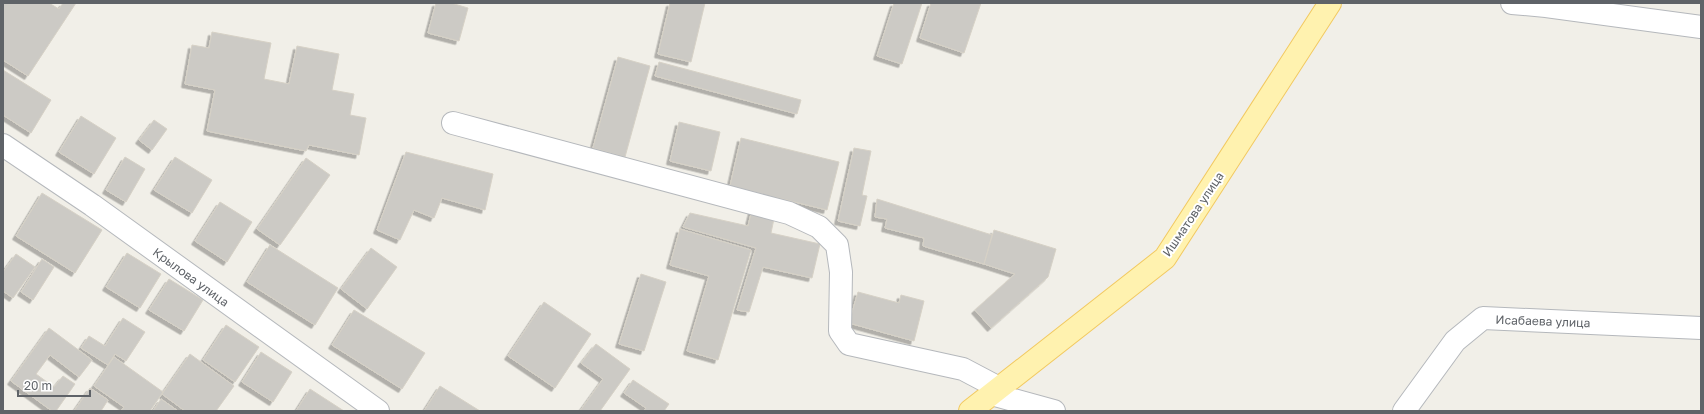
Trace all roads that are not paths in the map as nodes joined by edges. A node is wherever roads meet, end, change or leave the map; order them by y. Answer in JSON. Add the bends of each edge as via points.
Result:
{"nodes":[{"id":1,"x":1330,"y":3,"type":"edge"},
{"id":2,"x":1512,"y":3,"type":"edge"},
{"id":3,"x":1546,"y":4,"type":"edge"},
{"id":4,"x":1701,"y":27,"type":"edge"},
{"id":5,"x":453,"y":123,"type":"dead end"},
{"id":6,"x":3,"y":145,"type":"edge"},
{"id":7,"x":1701,"y":328,"type":"edge"},
{"id":8,"x":995,"y":391,"type":"junction"},
{"id":9,"x":378,"y":411,"type":"edge"},
{"id":10,"x":970,"y":411,"type":"edge"},
{"id":11,"x":1054,"y":411,"type":"edge"},
{"id":12,"x":1404,"y":411,"type":"edge"}],
"edges":[{"from":1,"to":8,"type":"main road","name":"Ишматова улица","via":[[1165,258]]},
{"from":2,"to":3,"type":"street"},
{"from":3,"to":4,"type":"street"},
{"from":5,"to":8,"type":"street","via":[[789,213],[819,227],[837,245],[841,272],[840,332],[849,344],[963,368]]},
{"from":6,"to":9,"type":"street","name":"Крылова улица","via":[[92,205]]},
{"from":7,"to":12,"type":"street","name":"Исабаева улица","via":[[1484,318],[1455,341]]},
{"from":8,"to":10,"type":"main road","name":"Ишматова улица"},
{"from":8,"to":11,"type":"street"}]}
